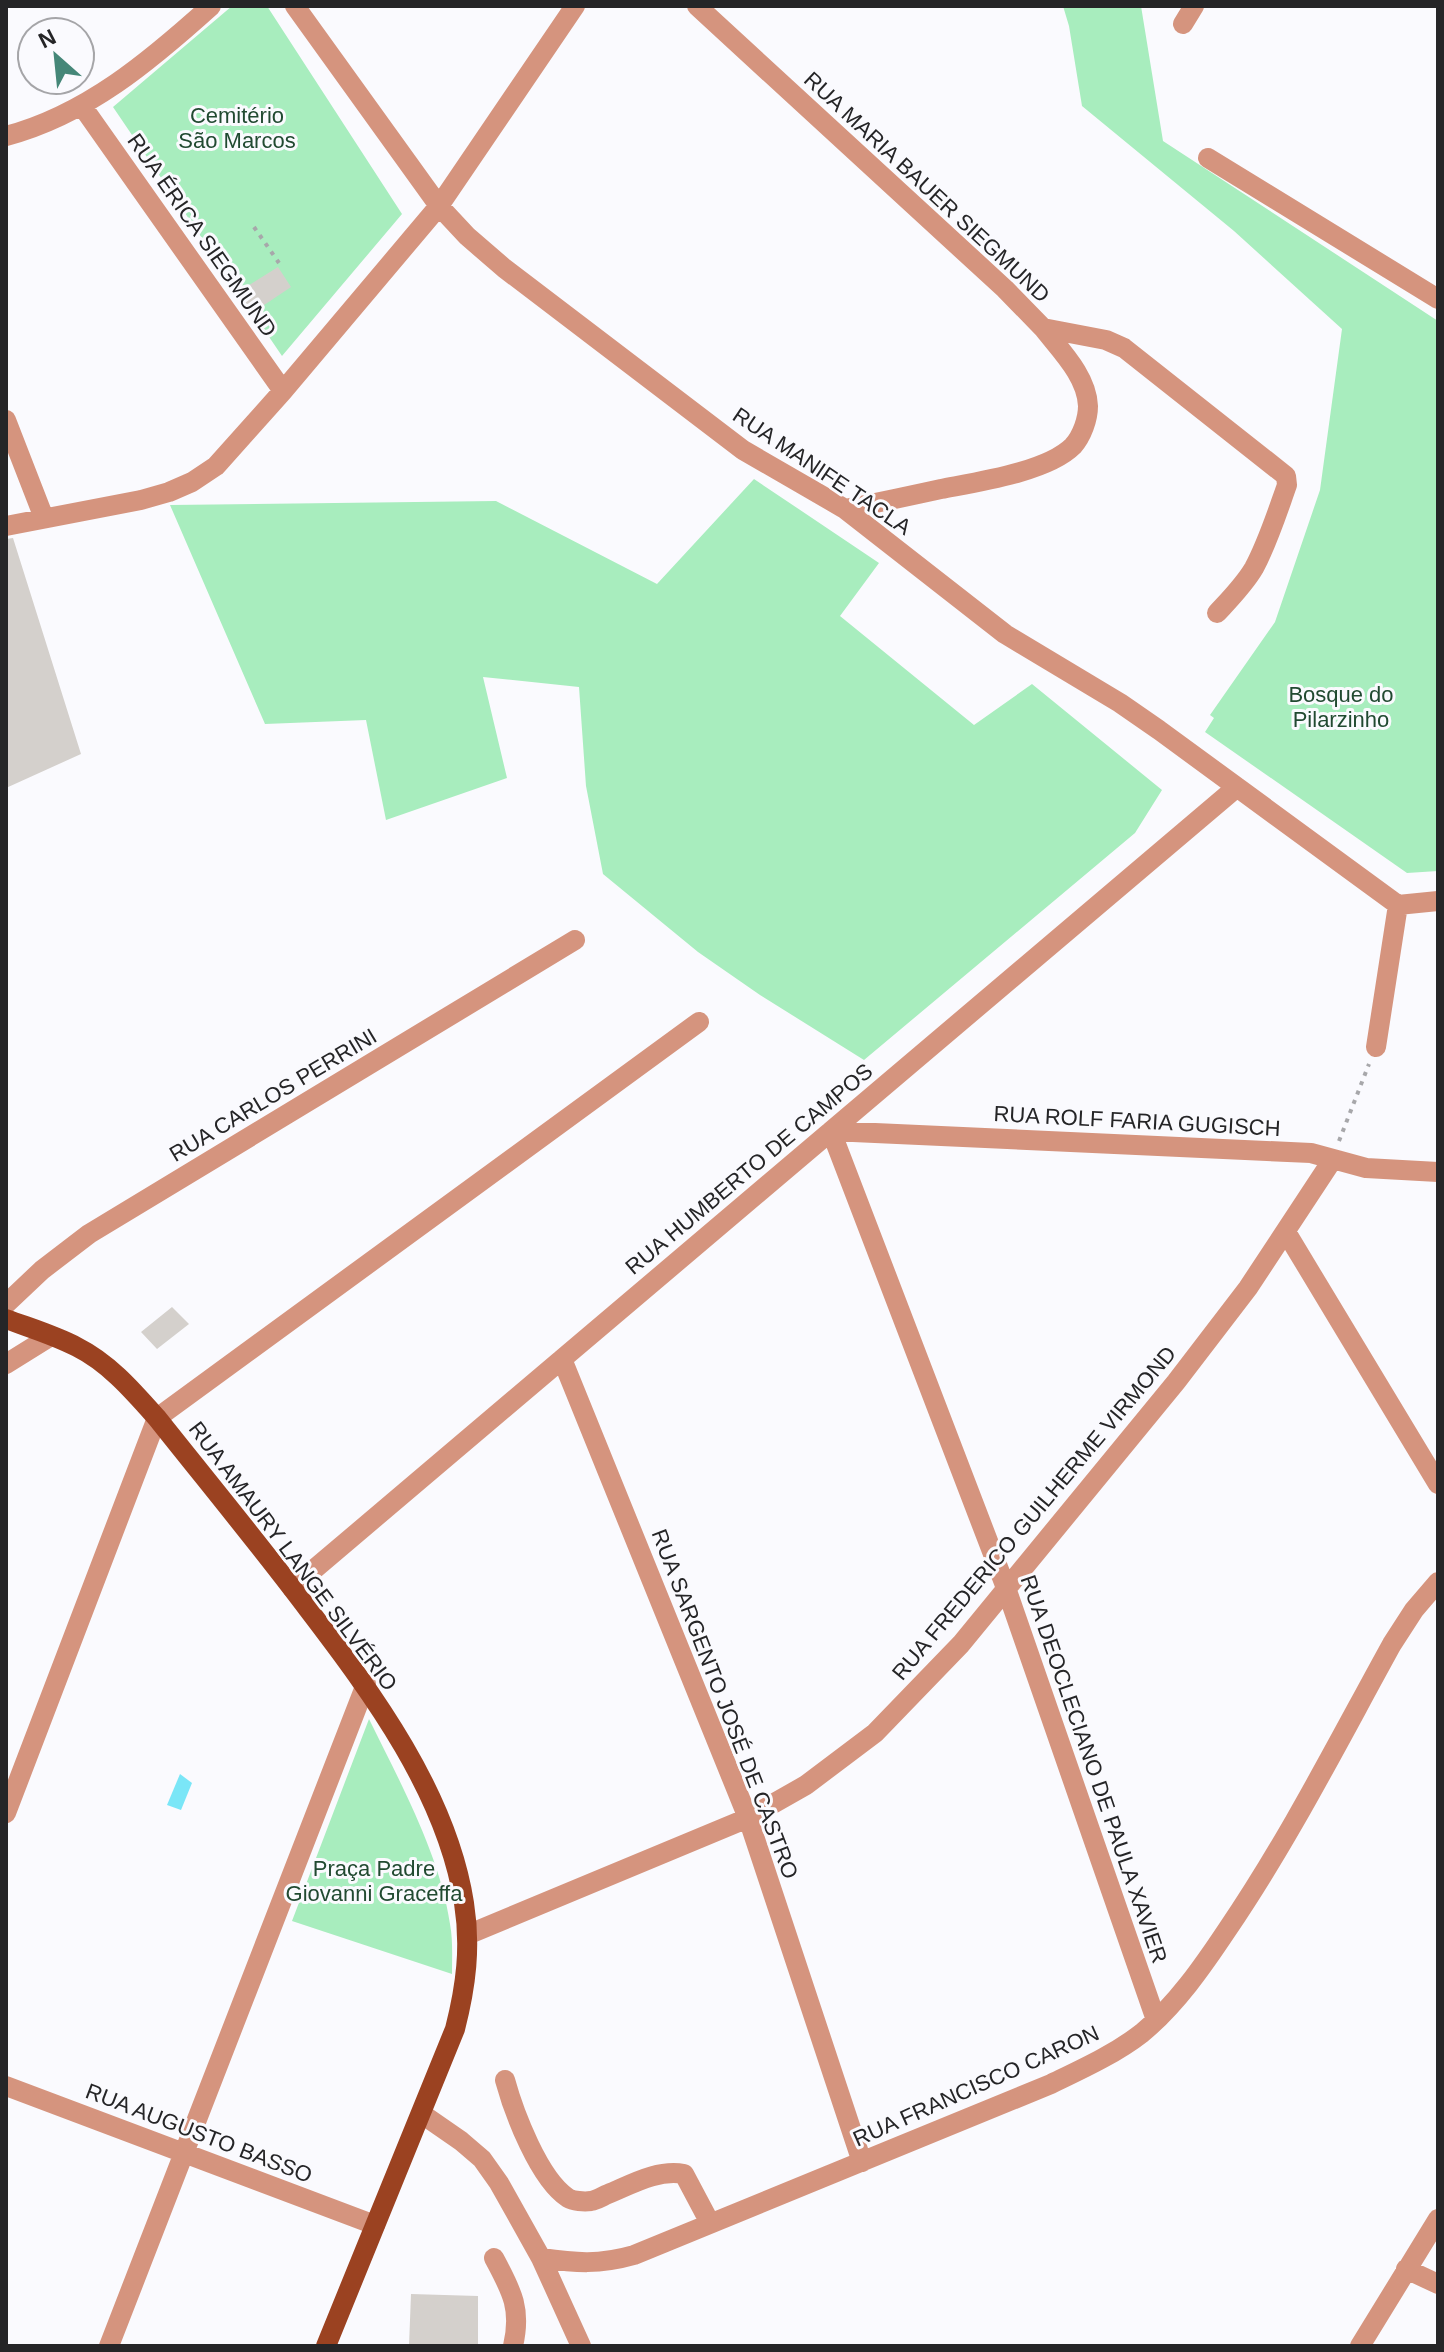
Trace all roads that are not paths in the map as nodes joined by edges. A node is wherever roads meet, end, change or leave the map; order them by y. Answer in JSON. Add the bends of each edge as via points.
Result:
{"nodes":[{"id":1,"x":211,"y":6,"type":"edge"},
{"id":2,"x":295,"y":6,"type":"edge"},
{"id":3,"x":575,"y":6,"type":"edge"},
{"id":4,"x":697,"y":6,"type":"edge"},
{"id":5,"x":1194,"y":6,"type":"edge"},
{"id":6,"x":1183,"y":24,"type":"dead end"},
{"id":7,"x":82,"y":106,"type":"junction"},
{"id":8,"x":6,"y":136,"type":"edge"},
{"id":9,"x":1208,"y":158,"type":"dead end"},
{"id":10,"x":439,"y":206,"type":"junction"},
{"id":11,"x":1438,"y":299,"type":"edge"},
{"id":12,"x":1043,"y":328,"type":"junction"},
{"id":13,"x":283,"y":391,"type":"junction"},
{"id":14,"x":6,"y":420,"type":"edge"},
{"id":15,"x":845,"y":509,"type":"junction"},
{"id":16,"x":44,"y":518,"type":"junction"},
{"id":17,"x":6,"y":526,"type":"edge"},
{"id":18,"x":1217,"y":613,"type":"dead end"},
{"id":19,"x":1237,"y":787,"type":"junction"},
{"id":20,"x":1438,"y":901,"type":"edge"},
{"id":21,"x":1398,"y":905,"type":"junction"},
{"id":22,"x":575,"y":940,"type":"dead end"},
{"id":23,"x":699,"y":1022,"type":"dead end"},
{"id":24,"x":1376,"y":1047,"type":"road end"},
{"id":25,"x":831,"y":1131,"type":"junction"},
{"id":26,"x":1333,"y":1159,"type":"junction"},
{"id":27,"x":1438,"y":1172,"type":"edge"},
{"id":28,"x":1286,"y":1232,"type":"junction"},
{"id":29,"x":6,"y":1304,"type":"edge"},
{"id":30,"x":6,"y":1319,"type":"edge"},
{"id":31,"x":51,"y":1336,"type":"junction"},
{"id":32,"x":562,"y":1359,"type":"junction"},
{"id":33,"x":6,"y":1364,"type":"edge"},
{"id":34,"x":157,"y":1418,"type":"junction"},
{"id":35,"x":1438,"y":1484,"type":"edge"},
{"id":36,"x":1438,"y":1582,"type":"edge"},
{"id":37,"x":292,"y":1588,"type":"junction"},
{"id":38,"x":1006,"y":1588,"type":"junction"},
{"id":39,"x":366,"y":1684,"type":"junction"},
{"id":40,"x":6,"y":1813,"type":"edge"},
{"id":41,"x":748,"y":1818,"type":"junction"},
{"id":42,"x":467,"y":1935,"type":"junction"},
{"id":43,"x":1156,"y":2020,"type":"junction"},
{"id":44,"x":505,"y":2080,"type":"dead end"},
{"id":45,"x":6,"y":2086,"type":"edge"},
{"id":46,"x":422,"y":2114,"type":"junction"},
{"id":47,"x":184,"y":2153,"type":"junction"},
{"id":48,"x":862,"y":2162,"type":"junction"},
{"id":49,"x":1438,"y":2219,"type":"edge"},
{"id":50,"x":710,"y":2223,"type":"junction"},
{"id":51,"x":375,"y":2225,"type":"junction"},
{"id":52,"x":494,"y":2258,"type":"dead end"},
{"id":53,"x":541,"y":2258,"type":"junction"},
{"id":54,"x":1406,"y":2269,"type":"junction"},
{"id":55,"x":1438,"y":2284,"type":"edge"},
{"id":56,"x":109,"y":2346,"type":"edge"},
{"id":57,"x":326,"y":2346,"type":"edge"},
{"id":58,"x":513,"y":2346,"type":"edge"},
{"id":59,"x":581,"y":2346,"type":"edge"},
{"id":60,"x":1360,"y":2346,"type":"edge"}],
"edges":[{"from":1,"to":7,"type":"street","via":[[154,56]]},
{"from":2,"to":10,"type":"street","name":"RUA MANIFE TACLA"},
{"from":3,"to":10,"type":"street"},
{"from":4,"to":12,"type":"street","name":"RUA MARIA BAUER SIEGMUND"},
{"from":5,"to":6,"type":"street"},
{"from":7,"to":8,"type":"street"},
{"from":7,"to":13,"type":"street","name":"RUA ÉRICA SIEGMUND"},
{"from":9,"to":11,"type":"street"},
{"from":10,"to":13,"type":"street"},
{"from":10,"to":15,"type":"street","name":"RUA MANIFE TACLA","via":[[504,268],[743,450]]},
{"from":12,"to":15,"type":"street","via":[[1074,368],[1088,405],[1084,428],[1073,445],[1023,471]]},
{"from":12,"to":18,"type":"street","name":"RUA MARIA BAUER SIEGMUND","via":[[1124,348],[1286,476],[1259,556]]},
{"from":13,"to":16,"type":"street","via":[[216,466],[192,482],[141,500]]},
{"from":14,"to":16,"type":"street"},
{"from":15,"to":19,"type":"street","name":"RUA MANIFE TACLA","via":[[1005,634],[1120,703]]},
{"from":16,"to":17,"type":"street"},
{"from":19,"to":21,"type":"street","name":"RUA MANIFE TACLA"},
{"from":19,"to":25,"type":"street","name":"RUA HUMBERTO DE CAMPOS"},
{"from":20,"to":21,"type":"street"},
{"from":21,"to":24,"type":"street"},
{"from":22,"to":29,"type":"street","name":"RUA CARLOS PERRINI","via":[[89,1234]]},
{"from":23,"to":34,"type":"street"},
{"from":25,"to":26,"type":"street","name":"RUA ROLF FARIA GUGISCH","via":[[1311,1153]]},
{"from":25,"to":32,"type":"street","name":"RUA HUMBERTO DE CAMPOS"},
{"from":25,"to":38,"type":"street","name":"RUA DEOCLECIANO DE PAULA XAVIER"},
{"from":26,"to":27,"type":"street","name":"RUA ROLF FARIA GUGISCH","via":[[1380,1170]]},
{"from":26,"to":28,"type":"street","name":"RUA FREDERICO GUILHERME VIRMOND"},
{"from":28,"to":35,"type":"street"},
{"from":28,"to":38,"type":"street","name":"RUA FREDERICO GUILHERME VIRMOND","via":[[1176,1382]]},
{"from":30,"to":31,"type":"main road","name":"RUA AMAURY LANGE SILVÉRIO"},
{"from":31,"to":33,"type":"street"},
{"from":31,"to":34,"type":"main road","name":"RUA AMAURY LANGE SILVÉRIO","via":[[102,1363]]},
{"from":32,"to":37,"type":"street","name":"RUA HUMBERTO DE CAMPOS"},
{"from":32,"to":41,"type":"street","name":"RUA SARGENTO JOSÉ DE CASTRO"},
{"from":34,"to":37,"type":"main road","name":"RUA AMAURY LANGE SILVÉRIO"},
{"from":34,"to":40,"type":"street"},
{"from":36,"to":43,"type":"street","name":"RUA FRANCISCO CARON","via":[[1392,1644],[1246,1903]]},
{"from":37,"to":39,"type":"main road","name":"RUA AMAURY LANGE SILVÉRIO"},
{"from":38,"to":41,"type":"street","name":"RUA FREDERICO GUILHERME VIRMOND","via":[[945,1662],[875,1733],[806,1785]]},
{"from":38,"to":43,"type":"street","name":"RUA DEOCLECIANO DE PAULA XAVIER"},
{"from":39,"to":42,"type":"main road","name":"RUA AMAURY LANGE SILVÉRIO","via":[[441,1824],[456,1867]]},
{"from":39,"to":47,"type":"street"},
{"from":41,"to":42,"type":"street","name":"RUA FREDERICO GUILHERME VIRMOND"},
{"from":41,"to":48,"type":"street","name":"RUA SARGENTO JOSÉ DE CASTRO"},
{"from":42,"to":46,"type":"main road","name":"RUA AMAURY LANGE SILVÉRIO","via":[[461,2005]]},
{"from":43,"to":48,"type":"street","name":"RUA FRANCISCO CARON","via":[[1091,2065]]},
{"from":44,"to":50,"type":"street","via":[[542,2170],[570,2200],[591,2201],[671,2171],[684,2174]]},
{"from":45,"to":47,"type":"street","name":"RUA AUGUSTO BASSO"},
{"from":46,"to":51,"type":"main road","name":"RUA AMAURY LANGE SILVÉRIO"},
{"from":46,"to":53,"type":"street","via":[[482,2159]]},
{"from":47,"to":51,"type":"street","name":"RUA AUGUSTO BASSO"},
{"from":47,"to":56,"type":"street"},
{"from":48,"to":50,"type":"street","name":"RUA FRANCISCO CARON"},
{"from":49,"to":54,"type":"street"},
{"from":50,"to":53,"type":"street","name":"RUA FRANCISCO CARON","via":[[616,2260],[578,2264]]},
{"from":51,"to":57,"type":"main road","name":"RUA AMAURY LANGE SILVÉRIO"},
{"from":52,"to":58,"type":"street","via":[[513,2292]]},
{"from":53,"to":59,"type":"street"},
{"from":54,"to":55,"type":"street"},
{"from":54,"to":60,"type":"street"}]}
